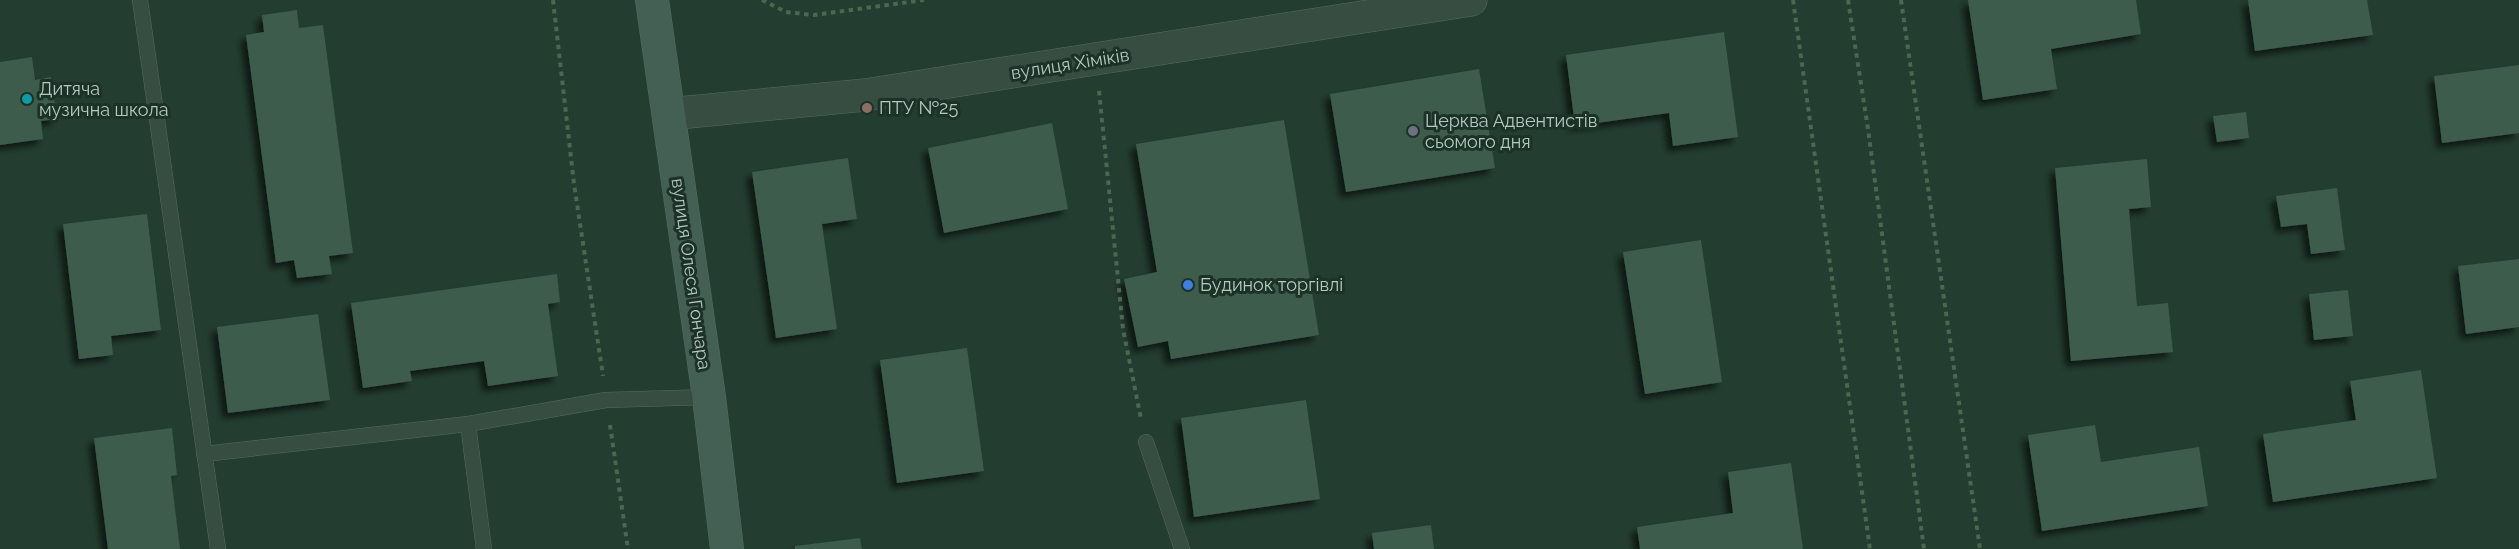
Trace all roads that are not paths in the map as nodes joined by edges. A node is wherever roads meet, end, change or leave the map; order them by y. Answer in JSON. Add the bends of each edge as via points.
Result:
{"nodes":[{"id":1,"x":140,"y":0,"type":"edge"},
{"id":2,"x":652,"y":0,"type":"edge"},
{"id":3,"x":1471,"y":0,"type":"edge"},
{"id":4,"x":668,"y":114,"type":"junction"},
{"id":5,"x":709,"y":397,"type":"junction"},
{"id":6,"x":468,"y":424,"type":"junction"},
{"id":7,"x":1146,"y":442,"type":"road end"},
{"id":8,"x":204,"y":454,"type":"junction"},
{"id":9,"x":218,"y":549,"type":"edge"},
{"id":10,"x":484,"y":549,"type":"edge"},
{"id":11,"x":728,"y":549,"type":"edge"},
{"id":12,"x":1182,"y":549,"type":"edge"}],
"edges":[{"from":1,"to":8,"type":"lane"},
{"from":2,"to":4,"type":"street","name":"вулиця Олеся Гончара"},
{"from":3,"to":4,"type":"street","name":"вулиця Хіміків","via":[[865,95]]},
{"from":4,"to":5,"type":"street","name":"вулиця Олеся Гончара"},
{"from":5,"to":6,"type":"lane","via":[[606,400]]},
{"from":5,"to":11,"type":"street","name":"вулиця Олеся Гончара"},
{"from":6,"to":8,"type":"lane"},
{"from":6,"to":10,"type":"lane"},
{"from":7,"to":12,"type":"lane"},
{"from":8,"to":9,"type":"lane"}]}
